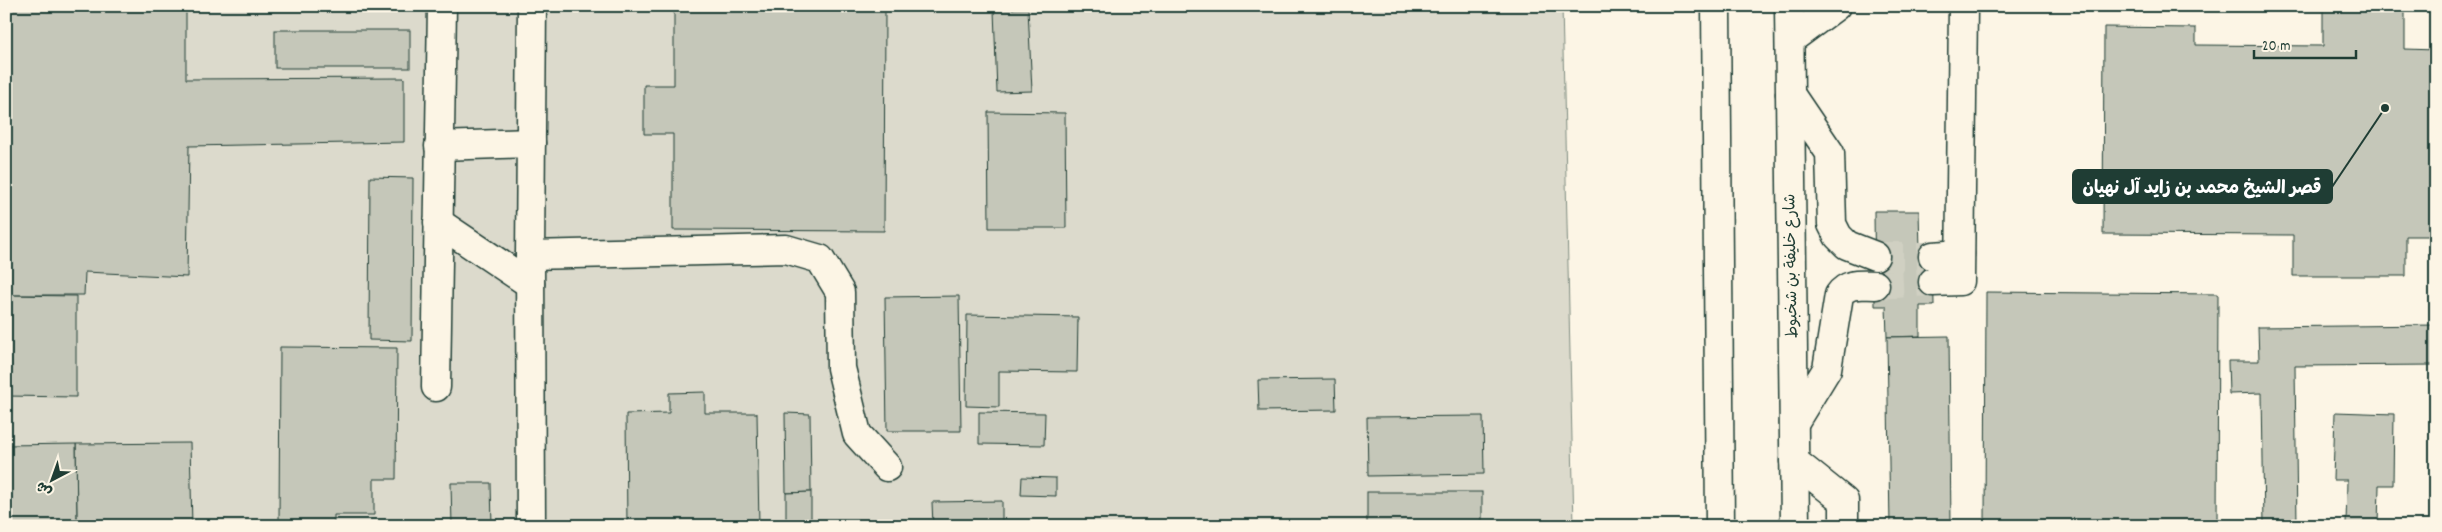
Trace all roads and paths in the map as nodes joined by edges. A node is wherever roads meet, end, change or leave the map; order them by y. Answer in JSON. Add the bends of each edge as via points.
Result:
{"nodes":[{"id":1,"x":442,"y":6,"type":"edge"},
{"id":2,"x":532,"y":6,"type":"edge"},
{"id":3,"x":1716,"y":6,"type":"edge"},
{"id":4,"x":1790,"y":6,"type":"edge"},
{"id":5,"x":1836,"y":6,"type":"edge"},
{"id":6,"x":1963,"y":6,"type":"edge"},
{"id":7,"x":1790,"y":40,"type":"junction"},
{"id":8,"x":1790,"y":94,"type":"junction"},
{"id":9,"x":531,"y":143,"type":"junction"},
{"id":10,"x":439,"y":146,"type":"junction"},
{"id":11,"x":438,"y":222,"type":"junction"},
{"id":12,"x":530,"y":255,"type":"junction"},
{"id":13,"x":1875,"y":256,"type":"tunnel mouth"},
{"id":14,"x":1942,"y":273,"type":"tunnel mouth"},
{"id":15,"x":530,"y":284,"type":"junction"},
{"id":16,"x":1876,"y":285,"type":"tunnel mouth"},
{"id":17,"x":436,"y":387,"type":"dead end"},
{"id":18,"x":1794,"y":423,"type":"junction"},
{"id":19,"x":1794,"y":461,"type":"junction"},
{"id":20,"x":887,"y":467,"type":"dead end"},
{"id":21,"x":531,"y":526,"type":"edge"},
{"id":22,"x":1720,"y":526,"type":"edge"},
{"id":23,"x":1795,"y":526,"type":"edge"},
{"id":24,"x":1844,"y":526,"type":"edge"}],
"edges":[{"from":1,"to":10,"type":"main road"},
{"from":2,"to":9,"type":"main road"},
{"from":3,"to":22,"type":"main road"},
{"from":4,"to":7,"type":"main road","name":"شارع خليفة بن شخبوط"},
{"from":5,"to":7,"type":"main road"},
{"from":6,"to":14,"type":"main road","via":[[1960,254]]},
{"from":7,"to":8,"type":"main road","name":"شارع خليفة بن شخبوط"},
{"from":8,"to":13,"type":"main road","via":[[1830,153],[1832,224],[1838,236],[1846,245]]},
{"from":8,"to":18,"type":"main road","name":"شارع خليفة بن شخبوط"},
{"from":9,"to":10,"type":"main road"},
{"from":9,"to":12,"type":"main road"},
{"from":10,"to":11,"type":"main road"},
{"from":11,"to":15,"type":"main road"},
{"from":11,"to":17,"type":"main road"},
{"from":12,"to":15,"type":"main road"},
{"from":12,"to":20,"type":"main road","via":[[786,249],[820,259],[840,292],[841,368],[856,434]]},
{"from":15,"to":21,"type":"main road"},
{"from":16,"to":18,"type":"main road","via":[[1854,285],[1844,288],[1839,296],[1827,369]]},
{"from":18,"to":19,"type":"main road","name":"شارع خليفة بن شخبوط"},
{"from":19,"to":23,"type":"main road","name":"شارع خليفة بن شخبوط"},
{"from":19,"to":24,"type":"main road","via":[[1844,501]]}]}
